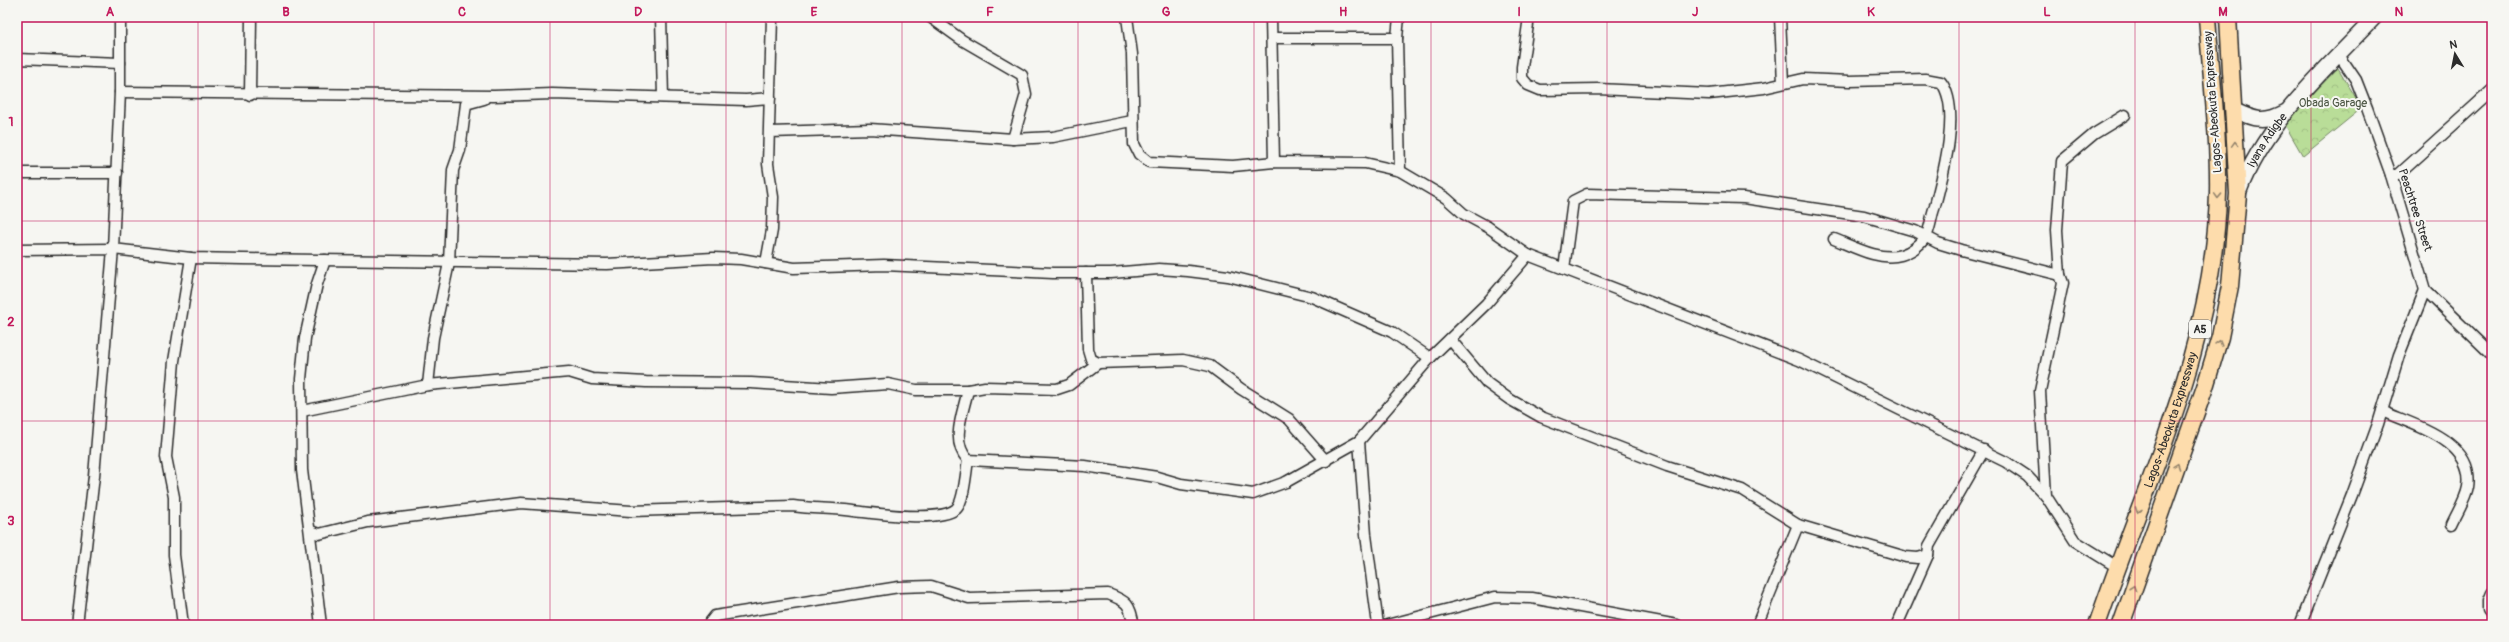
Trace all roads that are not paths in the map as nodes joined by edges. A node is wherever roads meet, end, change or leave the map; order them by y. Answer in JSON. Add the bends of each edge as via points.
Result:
{"nodes":[{"id":1,"x":120,"y":17,"type":"edge"},
{"id":2,"x":251,"y":17,"type":"edge"},
{"id":3,"x":661,"y":17,"type":"edge"},
{"id":4,"x":772,"y":17,"type":"edge"},
{"id":5,"x":930,"y":17,"type":"edge"},
{"id":6,"x":1127,"y":17,"type":"edge"},
{"id":7,"x":1271,"y":17,"type":"edge"},
{"id":8,"x":1399,"y":17,"type":"edge"},
{"id":9,"x":1528,"y":17,"type":"edge"},
{"id":10,"x":1780,"y":17,"type":"edge"},
{"id":11,"x":2207,"y":17,"type":"edge"},
{"id":12,"x":2228,"y":17,"type":"edge"},
{"id":13,"x":2375,"y":17,"type":"edge"},
{"id":14,"x":1273,"y":38,"type":"junction"},
{"id":15,"x":1397,"y":38,"type":"junction"},
{"id":16,"x":2339,"y":55,"type":"junction"},
{"id":17,"x":17,"y":59,"type":"edge"},
{"id":18,"x":120,"y":63,"type":"junction"},
{"id":19,"x":1783,"y":83,"type":"junction"},
{"id":20,"x":2492,"y":90,"type":"edge"},
{"id":21,"x":120,"y":92,"type":"junction"},
{"id":22,"x":250,"y":95,"type":"junction"},
{"id":23,"x":494,"y":96,"type":"junction"},
{"id":24,"x":664,"y":98,"type":"junction"},
{"id":25,"x":770,"y":98,"type":"junction"},
{"id":26,"x":2234,"y":110,"type":"junction"},
{"id":27,"x":2289,"y":110,"type":"junction"},
{"id":28,"x":2125,"y":116,"type":"dead end"},
{"id":29,"x":1132,"y":121,"type":"junction"},
{"id":30,"x":770,"y":132,"type":"junction"},
{"id":31,"x":1013,"y":139,"type":"junction"},
{"id":32,"x":1274,"y":162,"type":"junction"},
{"id":33,"x":1400,"y":171,"type":"junction"},
{"id":34,"x":17,"y":173,"type":"edge"},
{"id":35,"x":117,"y":173,"type":"junction"},
{"id":36,"x":2391,"y":175,"type":"junction"},
{"id":37,"x":2238,"y":194,"type":"junction"},
{"id":38,"x":1926,"y":236,"type":"junction"},
{"id":39,"x":1834,"y":239,"type":"dead end"},
{"id":40,"x":113,"y":249,"type":"junction"},
{"id":41,"x":17,"y":250,"type":"edge"},
{"id":42,"x":1528,"y":255,"type":"junction"},
{"id":43,"x":190,"y":258,"type":"junction"},
{"id":44,"x":325,"y":260,"type":"junction"},
{"id":45,"x":449,"y":263,"type":"junction"},
{"id":46,"x":766,"y":263,"type":"junction"},
{"id":47,"x":1564,"y":269,"type":"junction"},
{"id":48,"x":1086,"y":273,"type":"junction"},
{"id":49,"x":2060,"y":275,"type":"junction"},
{"id":50,"x":2425,"y":290,"type":"junction"},
{"id":51,"x":1450,"y":339,"type":"junction"},
{"id":52,"x":2492,"y":355,"type":"edge"},
{"id":53,"x":1430,"y":358,"type":"junction"},
{"id":54,"x":1098,"y":363,"type":"junction"},
{"id":55,"x":428,"y":386,"type":"junction"},
{"id":56,"x":968,"y":390,"type":"junction"},
{"id":57,"x":302,"y":411,"type":"junction"},
{"id":58,"x":2382,"y":411,"type":"junction"},
{"id":59,"x":1359,"y":441,"type":"junction"},
{"id":60,"x":1984,"y":450,"type":"junction"},
{"id":61,"x":968,"y":460,"type":"junction"},
{"id":62,"x":1326,"y":461,"type":"junction"},
{"id":63,"x":2046,"y":496,"type":"junction"},
{"id":64,"x":2452,"y":524,"type":"dead end"},
{"id":65,"x":1798,"y":525,"type":"junction"},
{"id":66,"x":311,"y":531,"type":"junction"},
{"id":67,"x":1928,"y":555,"type":"junction"},
{"id":68,"x":2117,"y":567,"type":"junction"},
{"id":69,"x":2492,"y":593,"type":"edge"},
{"id":70,"x":2492,"y":612,"type":"edge"},
{"id":71,"x":78,"y":625,"type":"edge"},
{"id":72,"x":183,"y":625,"type":"edge"},
{"id":73,"x":321,"y":625,"type":"edge"},
{"id":74,"x":708,"y":625,"type":"edge"},
{"id":75,"x":1134,"y":625,"type":"edge"},
{"id":76,"x":1378,"y":625,"type":"edge"},
{"id":77,"x":1387,"y":625,"type":"edge"},
{"id":78,"x":1677,"y":625,"type":"edge"},
{"id":79,"x":1757,"y":625,"type":"edge"},
{"id":80,"x":1897,"y":625,"type":"edge"},
{"id":81,"x":2097,"y":625,"type":"edge"},
{"id":82,"x":2121,"y":625,"type":"edge"},
{"id":83,"x":2300,"y":625,"type":"edge"}],
"edges":[{"from":1,"to":18,"type":"street"},
{"from":2,"to":22,"type":"street"},
{"from":3,"to":24,"type":"street"},
{"from":4,"to":25,"type":"street"},
{"from":5,"to":31,"type":"street","via":[[962,40],[1022,75],[1026,94]]},
{"from":6,"to":29,"type":"street","via":[[1132,54]]},
{"from":7,"to":14,"type":"street"},
{"from":8,"to":15,"type":"street"},
{"from":9,"to":19,"type":"street","via":[[1522,78],[1528,85],[1540,90],[1598,89],[1709,94],[1764,88]]},
{"from":10,"to":19,"type":"street"},
{"from":11,"to":68,"type":"highway","name":"Lagos-Abeokuta Expressway","number":"A5","one_way":true,"via":[[2218,193],[2207,289],[2198,339]]},
{"from":12,"to":26,"type":"highway","name":"Lagos-Abeokuta Expressway","number":"A5"},
{"from":13,"to":16,"type":"main road","name":"Iyana Adigbe"},
{"from":14,"to":15,"type":"street"},
{"from":14,"to":32,"type":"street"},
{"from":15,"to":33,"type":"street"},
{"from":16,"to":27,"type":"main road","name":"Iyana Adigbe"},
{"from":16,"to":36,"type":"street","name":"Peachtree Street","via":[[2356,80]]},
{"from":17,"to":18,"type":"street"},
{"from":18,"to":21,"type":"street"},
{"from":19,"to":38,"type":"street","via":[[1803,79],[1850,81],[1925,78],[1941,82],[1946,91],[1951,126],[1947,163]]},
{"from":20,"to":36,"type":"street","via":[[2398,174]]},
{"from":21,"to":22,"type":"street"},
{"from":21,"to":35,"type":"street"},
{"from":22,"to":23,"type":"street"},
{"from":23,"to":24,"type":"street","via":[[552,94]]},
{"from":23,"to":45,"type":"street","via":[[466,104],[460,150],[453,170]]},
{"from":24,"to":25,"type":"street"},
{"from":25,"to":30,"type":"street"},
{"from":26,"to":27,"type":"main road","via":[[2263,120]]},
{"from":37,"to":26,"type":"highway","name":"Lagos-Abeokuta Expressway","number":"A5","one_way":true},
{"from":27,"to":37,"type":"main road","name":"Iyana Adigbe","via":[[2258,149]]},
{"from":28,"to":49,"type":"street","via":[[2094,134],[2062,161],[2056,230]]},
{"from":29,"to":31,"type":"street","via":[[1053,137]]},
{"from":29,"to":32,"type":"street","via":[[1134,144],[1139,154],[1150,162],[1233,166]]},
{"from":30,"to":31,"type":"street","via":[[870,129]]},
{"from":30,"to":46,"type":"street","via":[[768,164],[773,197],[772,230]]},
{"from":32,"to":33,"type":"street","via":[[1365,163]]},
{"from":33,"to":42,"type":"street","via":[[1446,198],[1464,214]]},
{"from":34,"to":35,"type":"street"},
{"from":35,"to":40,"type":"street"},
{"from":36,"to":50,"type":"street","name":"Peachtree Street"},
{"from":82,"to":37,"type":"highway","name":"Lagos-Abeokuta Expressway","number":"A5","one_way":true,"via":[[2220,338],[2230,286]]},
{"from":38,"to":39,"type":"street","via":[[1916,248],[1901,255],[1887,257]]},
{"from":38,"to":47,"type":"street","via":[[1864,216],[1744,198],[1587,194],[1573,201]]},
{"from":38,"to":49,"type":"street","via":[[1961,250]]},
{"from":40,"to":41,"type":"street"},
{"from":40,"to":43,"type":"street"},
{"from":40,"to":71,"type":"street","via":[[94,476]]},
{"from":42,"to":47,"type":"street"},
{"from":42,"to":51,"type":"street","via":[[1486,304]]},
{"from":43,"to":44,"type":"street"},
{"from":43,"to":72,"type":"street","via":[[174,361],[166,457],[174,497],[174,555]]},
{"from":44,"to":45,"type":"street"},
{"from":44,"to":57,"type":"street","via":[[305,338],[301,379]]},
{"from":45,"to":46,"type":"street","via":[[607,264],[713,258]]},
{"from":45,"to":55,"type":"street","via":[[433,338]]},
{"from":46,"to":48,"type":"street","via":[[794,268],[884,265]]},
{"from":47,"to":60,"type":"street","via":[[1799,360]]},
{"from":48,"to":53,"type":"street","via":[[1158,269],[1228,276],[1312,297],[1392,332]]},
{"from":48,"to":54,"type":"street","via":[[1088,349],[1091,359]]},
{"from":49,"to":63,"type":"street","via":[[2063,283],[2040,391]]},
{"from":50,"to":52,"type":"street","name":"Peachtree Street"},
{"from":50,"to":58,"type":"street","via":[[2399,355]]},
{"from":51,"to":53,"type":"street"},
{"from":51,"to":65,"type":"street","via":[[1487,383],[1509,400],[1541,417],[1667,466],[1742,490]]},
{"from":53,"to":59,"type":"street"},
{"from":54,"to":56,"type":"street","via":[[1068,385],[1058,389],[985,387]]},
{"from":54,"to":62,"type":"street","via":[[1183,360],[1210,366],[1241,389],[1290,418]]},
{"from":55,"to":56,"type":"street","via":[[569,372],[592,379],[646,382],[752,383],[831,388],[888,384],[916,390]]},
{"from":55,"to":57,"type":"street"},
{"from":56,"to":61,"type":"street","via":[[957,437],[962,453]]},
{"from":57,"to":66,"type":"street","via":[[302,470]]},
{"from":58,"to":64,"type":"street","via":[[2452,444],[2462,454],[2468,487]]},
{"from":58,"to":83,"type":"street","via":[[2352,495]]},
{"from":59,"to":62,"type":"street"},
{"from":59,"to":76,"type":"street","via":[[1366,535]]},
{"from":60,"to":63,"type":"street","via":[[2027,476]]},
{"from":60,"to":67,"type":"street","via":[[1929,546]]},
{"from":61,"to":62,"type":"street","via":[[1085,466],[1253,494],[1286,482]]},
{"from":61,"to":66,"type":"street","via":[[960,504],[954,511],[941,514],[884,516],[793,506],[631,511],[521,503],[368,522],[320,534]]},
{"from":63,"to":68,"type":"street","via":[[2075,541]]},
{"from":65,"to":67,"type":"street","via":[[1906,557],[1918,558]]},
{"from":65,"to":79,"type":"street"},
{"from":66,"to":73,"type":"street"},
{"from":67,"to":80,"type":"street"},
{"from":68,"to":81,"type":"highway","name":"Lagos-Abeokuta Expressway","number":"A5"},
{"from":69,"to":70,"type":"street","via":[[2489,600],[2489,609]]},
{"from":74,"to":75,"type":"street","via":[[715,616],[899,588],[931,586],[970,598],[1108,594],[1123,599],[1129,605]]},
{"from":77,"to":78,"type":"street","via":[[1494,597],[1532,598]]}]}
